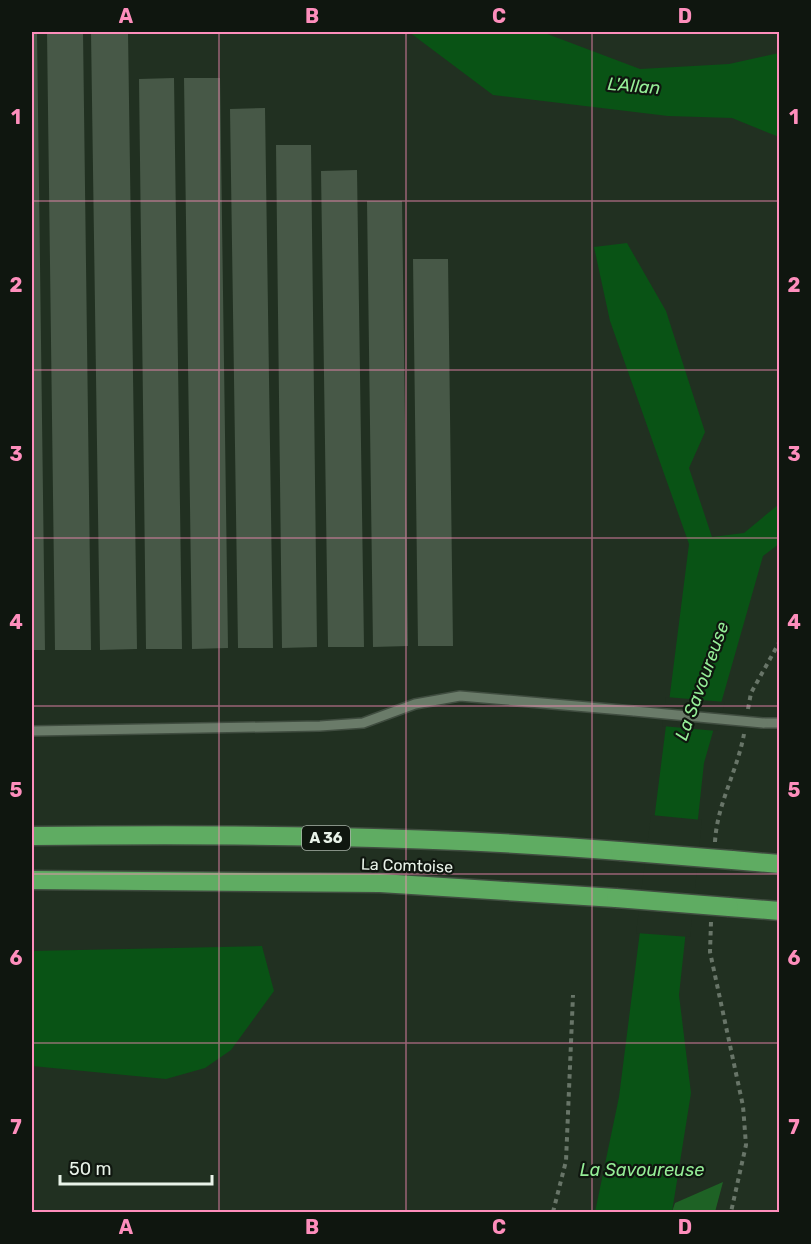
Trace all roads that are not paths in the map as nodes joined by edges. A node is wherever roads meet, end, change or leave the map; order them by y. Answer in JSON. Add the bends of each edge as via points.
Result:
{"nodes":[{"id":1,"x":780,"y":723,"type":"edge"},
{"id":2,"x":32,"y":731,"type":"edge"},
{"id":3,"x":32,"y":836,"type":"edge"},
{"id":4,"x":780,"y":864,"type":"edge"},
{"id":5,"x":32,"y":880,"type":"edge"},
{"id":6,"x":780,"y":911,"type":"edge"}],
"edges":[{"from":1,"to":2,"type":"lane","bridge":true,"via":[[460,696],[415,704],[352,724]]},
{"from":3,"to":4,"type":"highway","name":"La Comtoise","number":"A 36","bridge":true,"via":[[420,840],[526,844]]},
{"from":5,"to":6,"type":"highway","name":"La Comtoise","bridge":true,"via":[[380,883]]}]}
